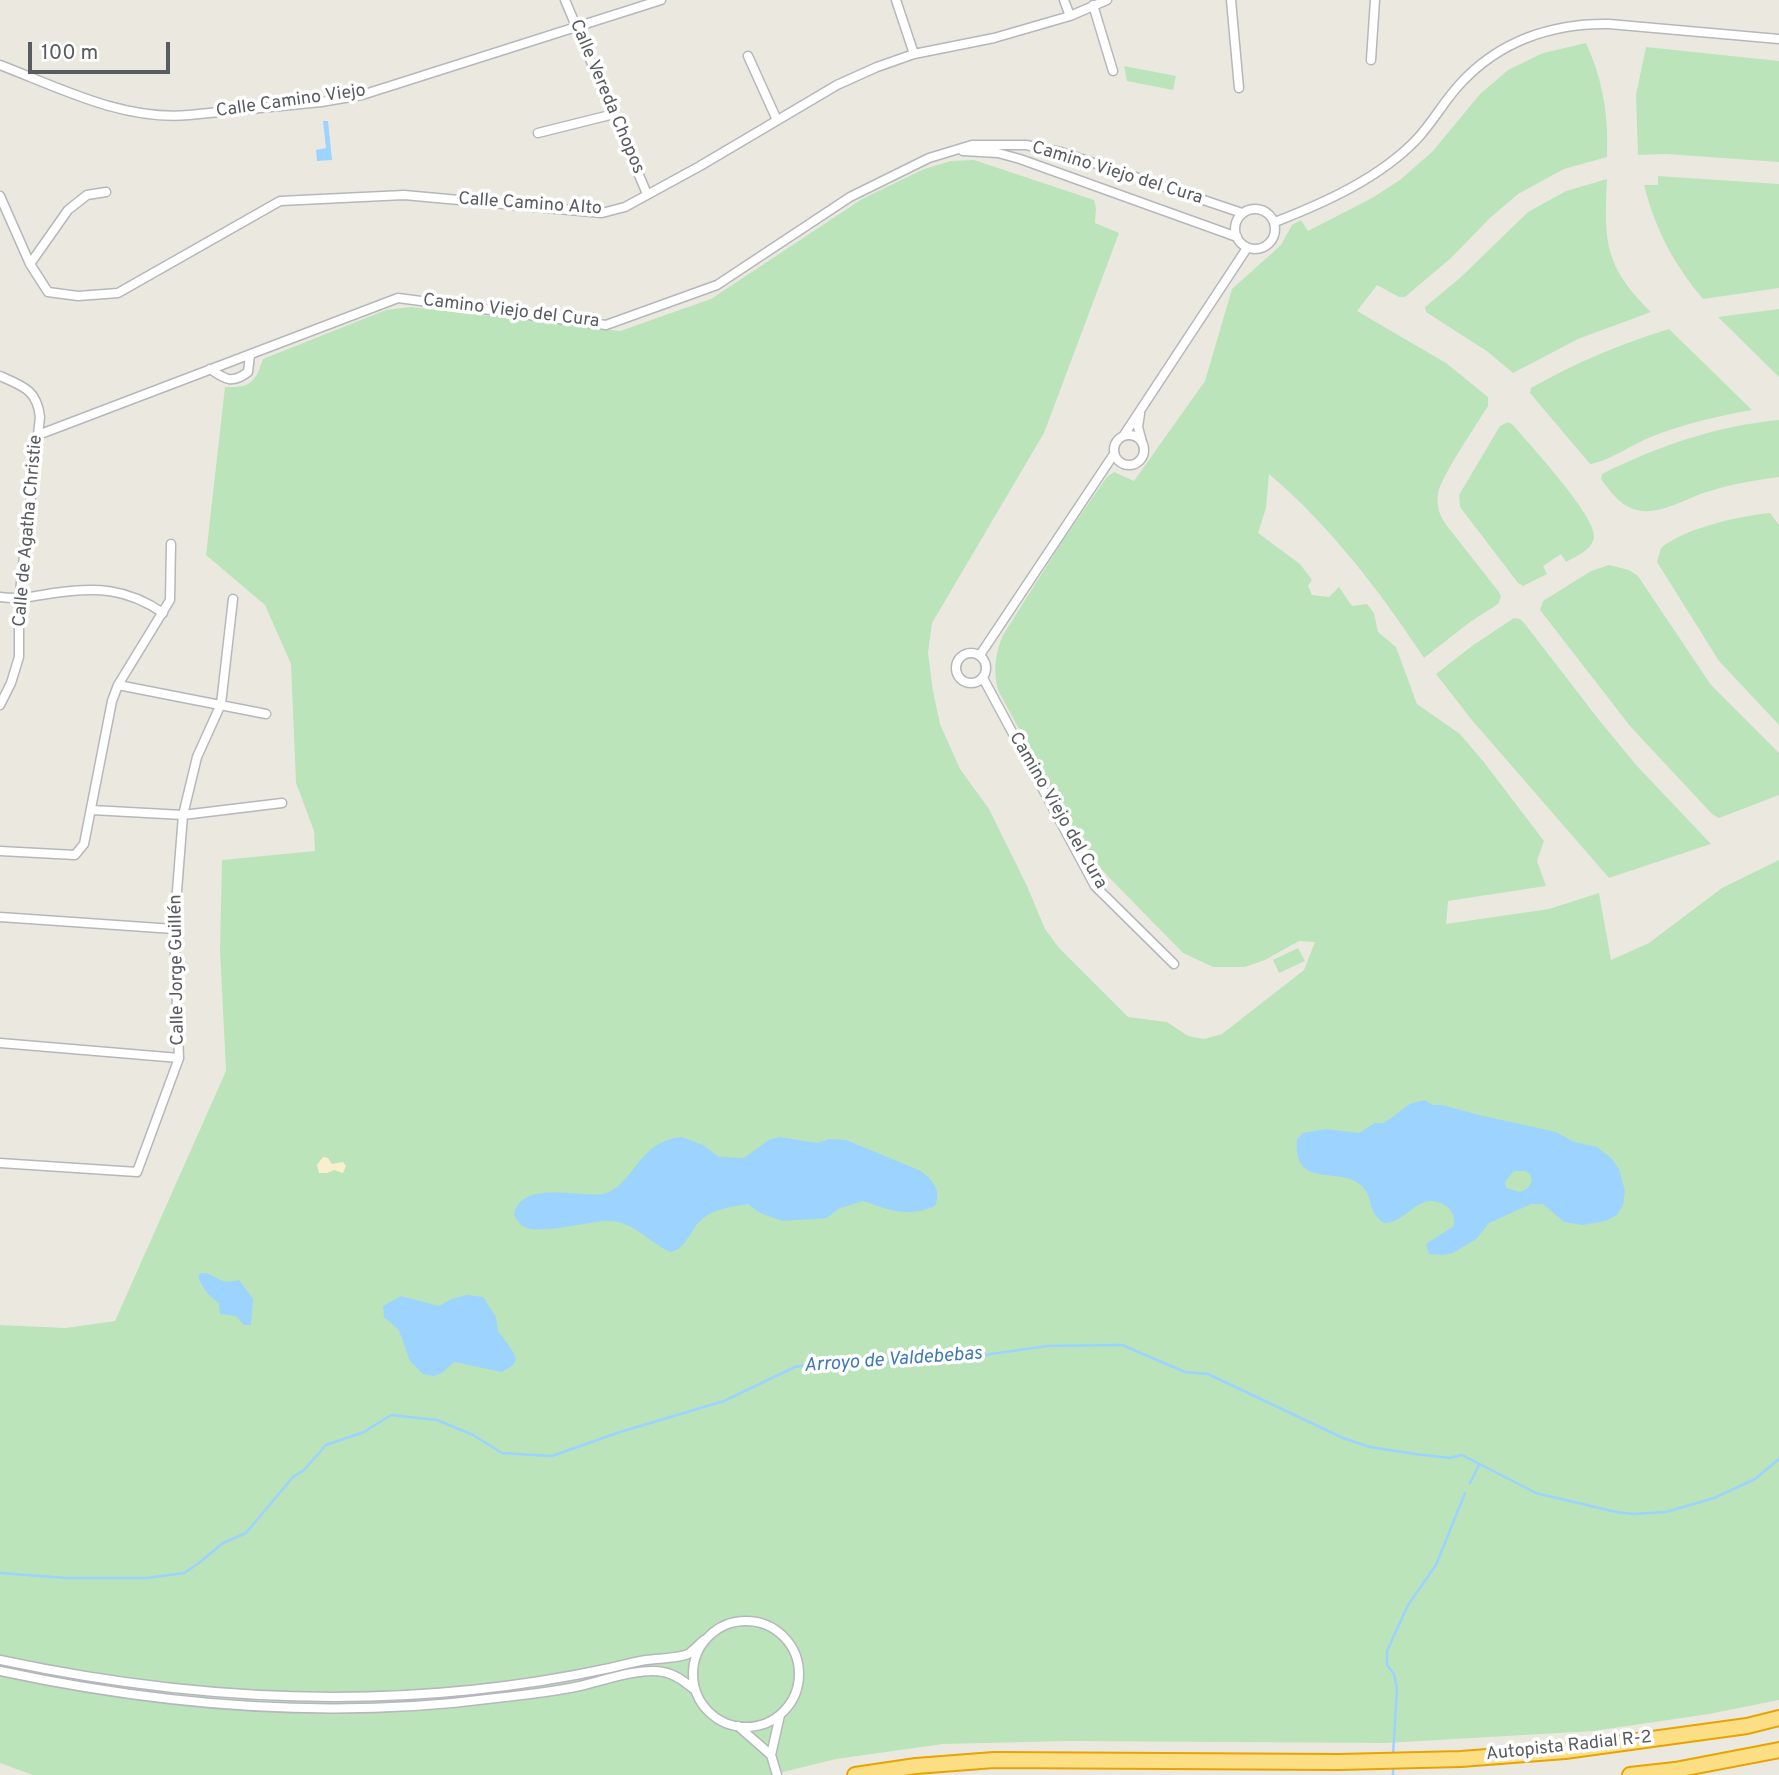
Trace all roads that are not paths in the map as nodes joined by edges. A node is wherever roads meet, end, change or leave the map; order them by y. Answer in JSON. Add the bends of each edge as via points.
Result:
{"nodes":[{"id":1,"x":565,"y":0,"type":"edge"},
{"id":2,"x":662,"y":0,"type":"edge"},
{"id":3,"x":896,"y":0,"type":"edge"},
{"id":4,"x":1064,"y":0,"type":"edge"},
{"id":5,"x":1107,"y":0,"type":"edge"},
{"id":6,"x":1231,"y":0,"type":"edge"},
{"id":7,"x":1375,"y":0,"type":"edge"},
{"id":8,"x":1093,"y":5,"type":"junction"},
{"id":9,"x":1070,"y":16,"type":"junction"},
{"id":10,"x":577,"y":28,"type":"junction"},
{"id":11,"x":1779,"y":39,"type":"edge"},
{"id":12,"x":914,"y":54,"type":"junction"},
{"id":13,"x":748,"y":56,"type":"dead end"},
{"id":14,"x":1371,"y":60,"type":"dead end"},
{"id":15,"x":0,"y":65,"type":"edge"},
{"id":16,"x":1113,"y":71,"type":"dead end"},
{"id":17,"x":1238,"y":88,"type":"dead end"},
{"id":18,"x":614,"y":114,"type":"junction"},
{"id":19,"x":777,"y":120,"type":"junction"},
{"id":20,"x":538,"y":133,"type":"dead end"},
{"id":21,"x":949,"y":152,"type":"junction"},
{"id":22,"x":106,"y":192,"type":"dead end"},
{"id":23,"x":647,"y":194,"type":"junction"},
{"id":24,"x":0,"y":196,"type":"edge"},
{"id":25,"x":1242,"y":214,"type":"junction"},
{"id":26,"x":1275,"y":222,"type":"junction"},
{"id":27,"x":1237,"y":237,"type":"junction"},
{"id":28,"x":1247,"y":248,"type":"junction"},
{"id":29,"x":30,"y":264,"type":"junction"},
{"id":30,"x":250,"y":355,"type":"junction"},
{"id":31,"x":210,"y":369,"type":"junction"},
{"id":32,"x":0,"y":376,"type":"edge"},
{"id":33,"x":1141,"y":411,"type":"junction"},
{"id":34,"x":38,"y":435,"type":"junction"},
{"id":35,"x":1124,"y":435,"type":"junction"},
{"id":36,"x":1142,"y":443,"type":"junction"},
{"id":37,"x":1114,"y":454,"type":"junction"},
{"id":38,"x":1120,"y":463,"type":"junction"},
{"id":39,"x":1100,"y":476,"type":"junction"},
{"id":40,"x":171,"y":544,"type":"dead end"},
{"id":41,"x":0,"y":597,"type":"edge"},
{"id":42,"x":233,"y":599,"type":"dead end"},
{"id":43,"x":19,"y":600,"type":"junction"},
{"id":44,"x":163,"y":613,"type":"junction"},
{"id":45,"x":979,"y":655,"type":"junction"},
{"id":46,"x":982,"y":678,"type":"junction"},
{"id":47,"x":118,"y":685,"type":"junction"},
{"id":48,"x":221,"y":704,"type":"junction"},
{"id":49,"x":0,"y":705,"type":"edge"},
{"id":50,"x":266,"y":714,"type":"dead end"},
{"id":51,"x":282,"y":803,"type":"dead end"},
{"id":52,"x":92,"y":810,"type":"junction"},
{"id":53,"x":183,"y":815,"type":"junction"},
{"id":54,"x":0,"y":851,"type":"edge"},
{"id":55,"x":0,"y":917,"type":"edge"},
{"id":56,"x":174,"y":929,"type":"junction"},
{"id":57,"x":1174,"y":964,"type":"dead end"},
{"id":58,"x":0,"y":1043,"type":"edge"},
{"id":59,"x":179,"y":1058,"type":"junction"},
{"id":60,"x":0,"y":1163,"type":"edge"},
{"id":61,"x":704,"y":1640,"type":"junction"},
{"id":62,"x":0,"y":1660,"type":"edge"},
{"id":63,"x":0,"y":1671,"type":"edge"},
{"id":64,"x":695,"y":1690,"type":"junction"},
{"id":65,"x":780,"y":1715,"type":"junction"},
{"id":66,"x":1779,"y":1718,"type":"edge"},
{"id":67,"x":738,"y":1726,"type":"junction"},
{"id":68,"x":1779,"y":1750,"type":"edge"},
{"id":69,"x":771,"y":1755,"type":"junction"},
{"id":70,"x":777,"y":1775,"type":"edge"},
{"id":71,"x":855,"y":1775,"type":"edge"},
{"id":72,"x":1630,"y":1775,"type":"edge"}],
"edges":[{"from":1,"to":10,"type":"street","name":"Calle Vereda Chopos"},
{"from":2,"to":10,"type":"street","name":"Calle Camino Viejo"},
{"from":3,"to":12,"type":"street"},
{"from":4,"to":9,"type":"street"},
{"from":5,"to":8,"type":"street","name":"Calle Camino Alto"},
{"from":6,"to":17,"type":"street"},
{"from":7,"to":14,"type":"street"},
{"from":8,"to":9,"type":"street","name":"Calle Camino Alto"},
{"from":8,"to":16,"type":"street"},
{"from":9,"to":12,"type":"street","name":"Calle Camino Alto"},
{"from":10,"to":15,"type":"street","name":"Calle Camino Viejo","via":[[362,95],[170,117],[124,110]]},
{"from":10,"to":18,"type":"street","name":"Calle Vereda Chopos"},
{"from":11,"to":26,"type":"street","via":[[1596,23],[1558,26],[1524,38],[1461,82],[1417,139],[1377,172]]},
{"from":12,"to":19,"type":"street","name":"Calle Camino Alto","via":[[837,85]]},
{"from":13,"to":19,"type":"street"},
{"from":18,"to":20,"type":"street"},
{"from":18,"to":23,"type":"street","name":"Calle Vereda Chopos"},
{"from":19,"to":23,"type":"street","name":"Calle Camino Alto"},
{"from":21,"to":25,"type":"street","name":"Camino Viejo del Cura","via":[[972,145],[1026,145],[1061,152]]},
{"from":21,"to":27,"type":"street","name":"Camino Viejo del Cura","via":[[998,153],[1020,159]]},
{"from":21,"to":30,"type":"street","name":"Camino Viejo del Cura","via":[[850,197],[717,285],[606,325],[398,298]]},
{"from":22,"to":29,"type":"street","via":[[87,195],[68,209]]},
{"from":23,"to":29,"type":"street","name":"Calle Camino Alto","via":[[625,207],[602,212],[404,195],[280,201],[118,293],[78,296],[48,292]]},
{"from":24,"to":29,"type":"street","name":"Calle Camino Alto"},
{"from":25,"to":26,"type":"street","via":[[1265,211]]},
{"from":25,"to":27,"type":"street","via":[[1235,229]]},
{"from":26,"to":28,"type":"street","via":[[1269,244]]},
{"from":27,"to":28,"type":"street"},
{"from":28,"to":33,"type":"street"},
{"from":30,"to":31,"type":"street","name":"Camino Viejo del Cura"},
{"from":30,"to":31,"type":"street","via":[[248,372],[238,379],[224,379]]},
{"from":31,"to":34,"type":"street","name":"Camino Viejo del Cura"},
{"from":32,"to":34,"type":"street","name":"Calle de Agatha Christie","via":[[36,398]]},
{"from":33,"to":35,"type":"street"},
{"from":33,"to":36,"type":"street"},
{"from":34,"to":43,"type":"street","name":"Calle de Agatha Christie"},
{"from":35,"to":36,"type":"street"},
{"from":35,"to":37,"type":"street","via":[[1116,442]]},
{"from":36,"to":38,"type":"street","via":[[1144,453],[1139,462]]},
{"from":37,"to":38,"type":"street"},
{"from":37,"to":39,"type":"street"},
{"from":38,"to":39,"type":"street"},
{"from":39,"to":45,"type":"street"},
{"from":40,"to":44,"type":"street","via":[[170,600]]},
{"from":41,"to":43,"type":"street"},
{"from":42,"to":48,"type":"street","name":"Calle Jorge Guillén"},
{"from":43,"to":44,"type":"street","via":[[106,589],[130,594]]},
{"from":43,"to":49,"type":"street","name":"Calle de Agatha Christie","via":[[19,657]]},
{"from":44,"to":47,"type":"street"},
{"from":45,"to":46,"type":"street","via":[[987,666]]},
{"from":45,"to":46,"type":"street","via":[[969,652],[960,657],[957,672],[968,682]]},
{"from":46,"to":57,"type":"street","name":"Camino Viejo del Cura","via":[[1095,886]]},
{"from":47,"to":48,"type":"street"},
{"from":47,"to":52,"type":"street"},
{"from":48,"to":50,"type":"street"},
{"from":48,"to":53,"type":"street","name":"Calle Jorge Guillén","via":[[197,757]]},
{"from":51,"to":53,"type":"street"},
{"from":52,"to":53,"type":"street"},
{"from":52,"to":54,"type":"street","via":[[85,844],[75,855]]},
{"from":53,"to":56,"type":"street","name":"Calle Jorge Guillén"},
{"from":55,"to":56,"type":"street"},
{"from":56,"to":59,"type":"street","name":"Calle Jorge Guillén"},
{"from":58,"to":59,"type":"street"},
{"from":59,"to":60,"type":"street","name":"Calle Jorge Guillén","via":[[137,1172]]},
{"from":61,"to":62,"type":"street","via":[[688,1654],[574,1675],[388,1696],[254,1696],[179,1690]]},
{"from":61,"to":64,"type":"street","via":[[692,1672]]},
{"from":61,"to":65,"type":"street","via":[[717,1629],[743,1621],[769,1625],[783,1636],[799,1667],[798,1685]]},
{"from":63,"to":64,"type":"street","via":[[118,1694],[253,1708],[455,1704],[576,1687],[646,1671],[662,1671]]},
{"from":64,"to":67,"type":"street","via":[[711,1714]]},
{"from":65,"to":67,"type":"street","via":[[767,1723]]},
{"from":65,"to":69,"type":"street"},
{"from":66,"to":71,"type":"highway","name":"Autopista Radial R-2","via":[[1565,1751],[1461,1759],[994,1760]]},
{"from":67,"to":69,"type":"street"},
{"from":68,"to":72,"type":"highway","name":"Autopista Radial R-2"},
{"from":69,"to":70,"type":"street"}]}
